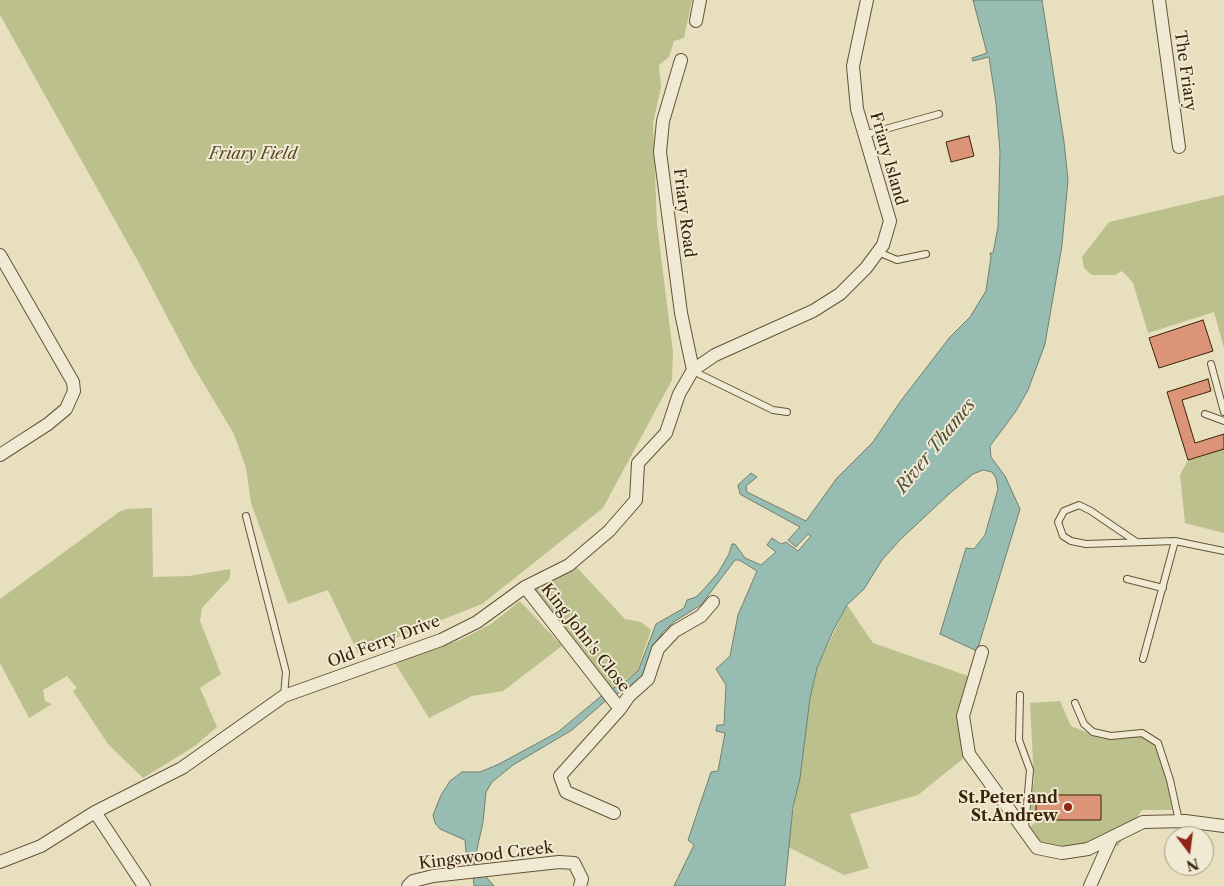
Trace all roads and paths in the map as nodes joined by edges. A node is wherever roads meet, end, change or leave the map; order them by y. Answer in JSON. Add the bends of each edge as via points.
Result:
{"nodes":[{"id":1,"x":700,"y":0,"type":"edge"},
{"id":2,"x":867,"y":0,"type":"edge"},
{"id":3,"x":1159,"y":0,"type":"edge"},
{"id":4,"x":696,"y":21,"type":"dead end"},
{"id":5,"x":681,"y":60,"type":"dead end"},
{"id":6,"x":939,"y":114,"type":"dead end"},
{"id":7,"x":864,"y":135,"type":"junction"},
{"id":8,"x":1179,"y":147,"type":"dead end"},
{"id":9,"x":878,"y":252,"type":"junction"},
{"id":10,"x":926,"y":254,"type":"dead end"},
{"id":11,"x":0,"y":255,"type":"edge"},
{"id":12,"x":4,"y":270,"type":"edge"},
{"id":13,"x":1211,"y":364,"type":"dead end"},
{"id":14,"x":693,"y":370,"type":"junction"},
{"id":15,"x":787,"y":412,"type":"dead end"},
{"id":16,"x":1224,"y":412,"type":"edge"},
{"id":17,"x":1205,"y":414,"type":"dead end"},
{"id":18,"x":1224,"y":421,"type":"edge"},
{"id":19,"x":0,"y":455,"type":"edge"},
{"id":20,"x":246,"y":516,"type":"dead end"},
{"id":21,"x":1135,"y":541,"type":"junction"},
{"id":22,"x":1175,"y":541,"type":"junction"},
{"id":23,"x":1224,"y":551,"type":"edge"},
{"id":24,"x":1127,"y":579,"type":"dead end"},
{"id":25,"x":525,"y":587,"type":"junction"},
{"id":26,"x":1163,"y":588,"type":"junction"},
{"id":27,"x":713,"y":602,"type":"dead end"},
{"id":28,"x":982,"y":652,"type":"dead end"},
{"id":29,"x":1143,"y":659,"type":"dead end"},
{"id":30,"x":1020,"y":694,"type":"dead end"},
{"id":31,"x":284,"y":696,"type":"junction"},
{"id":32,"x":1075,"y":703,"type":"dead end"},
{"id":33,"x":620,"y":710,"type":"junction"},
{"id":34,"x":95,"y":812,"type":"junction"},
{"id":35,"x":614,"y":813,"type":"dead end"},
{"id":36,"x":1180,"y":821,"type":"junction"},
{"id":37,"x":1224,"y":826,"type":"edge"},
{"id":38,"x":1024,"y":831,"type":"junction"},
{"id":39,"x":1111,"y":839,"type":"junction"},
{"id":40,"x":0,"y":862,"type":"edge"},
{"id":41,"x":144,"y":886,"type":"edge"},
{"id":42,"x":408,"y":886,"type":"edge"},
{"id":43,"x":580,"y":886,"type":"edge"},
{"id":44,"x":1090,"y":886,"type":"edge"}],
"edges":[{"from":1,"to":4,"type":"street"},
{"from":2,"to":7,"type":"street","name":"Friary Island","via":[[853,66],[857,109]]},
{"from":3,"to":8,"type":"street","name":"The Friary"},
{"from":5,"to":14,"type":"street","name":"Friary Road","via":[[663,121],[660,152],[679,295]]},
{"from":6,"to":7,"type":"lane"},
{"from":7,"to":9,"type":"street","name":"Friary Island","via":[[890,221]]},
{"from":9,"to":10,"type":"lane","via":[[897,260]]},
{"from":9,"to":14,"type":"street","name":"Friary Island","via":[[840,294],[814,311],[714,355]]},
{"from":11,"to":12,"type":"street"},
{"from":12,"to":19,"type":"street","via":[[74,382],[74,391],[66,409]]},
{"from":13,"to":16,"type":"lane"},
{"from":14,"to":15,"type":"lane","via":[[773,410]]},
{"from":14,"to":25,"type":"street","name":"Old Ferry Drive","via":[[679,394],[666,433],[638,463],[636,500],[609,531],[569,565]]},
{"from":17,"to":18,"type":"lane"},
{"from":20,"to":31,"type":"lane","via":[[286,672]]},
{"from":21,"to":21,"type":"lane","via":[[1079,505],[1064,511],[1058,522],[1063,536],[1071,541],[1106,544]]},
{"from":21,"to":22,"type":"lane"},
{"from":22,"to":23,"type":"lane"},
{"from":22,"to":26,"type":"lane"},
{"from":24,"to":26,"type":"lane"},
{"from":25,"to":31,"type":"street","name":"Old Ferry Drive","via":[[477,622],[441,640]]},
{"from":25,"to":33,"type":"street","name":"King John's Close"},
{"from":26,"to":29,"type":"lane"},
{"from":27,"to":33,"type":"street","name":"King John's Close","via":[[701,616],[675,631],[658,649],[648,680]]},
{"from":28,"to":38,"type":"street","via":[[963,716],[969,754]]},
{"from":30,"to":38,"type":"lane","via":[[1019,740],[1030,770]]},
{"from":31,"to":34,"type":"street","name":"Old Ferry Drive","via":[[182,768]]},
{"from":32,"to":36,"type":"lane","via":[[1084,724],[1093,732],[1111,736],[1142,733],[1158,744]]},
{"from":33,"to":35,"type":"street","name":"King John's Close","via":[[560,776],[566,792]]},
{"from":34,"to":40,"type":"street","name":"Old Ferry Drive","via":[[41,846]]},
{"from":34,"to":41,"type":"street"},
{"from":36,"to":37,"type":"street"},
{"from":36,"to":39,"type":"street","via":[[1143,822]]},
{"from":38,"to":39,"type":"street","via":[[1037,848],[1062,853],[1088,849]]},
{"from":39,"to":44,"type":"street"},
{"from":42,"to":43,"type":"street","name":"Kingswood Creek","via":[[413,881],[433,876],[559,862],[574,863],[582,880]]}]}
